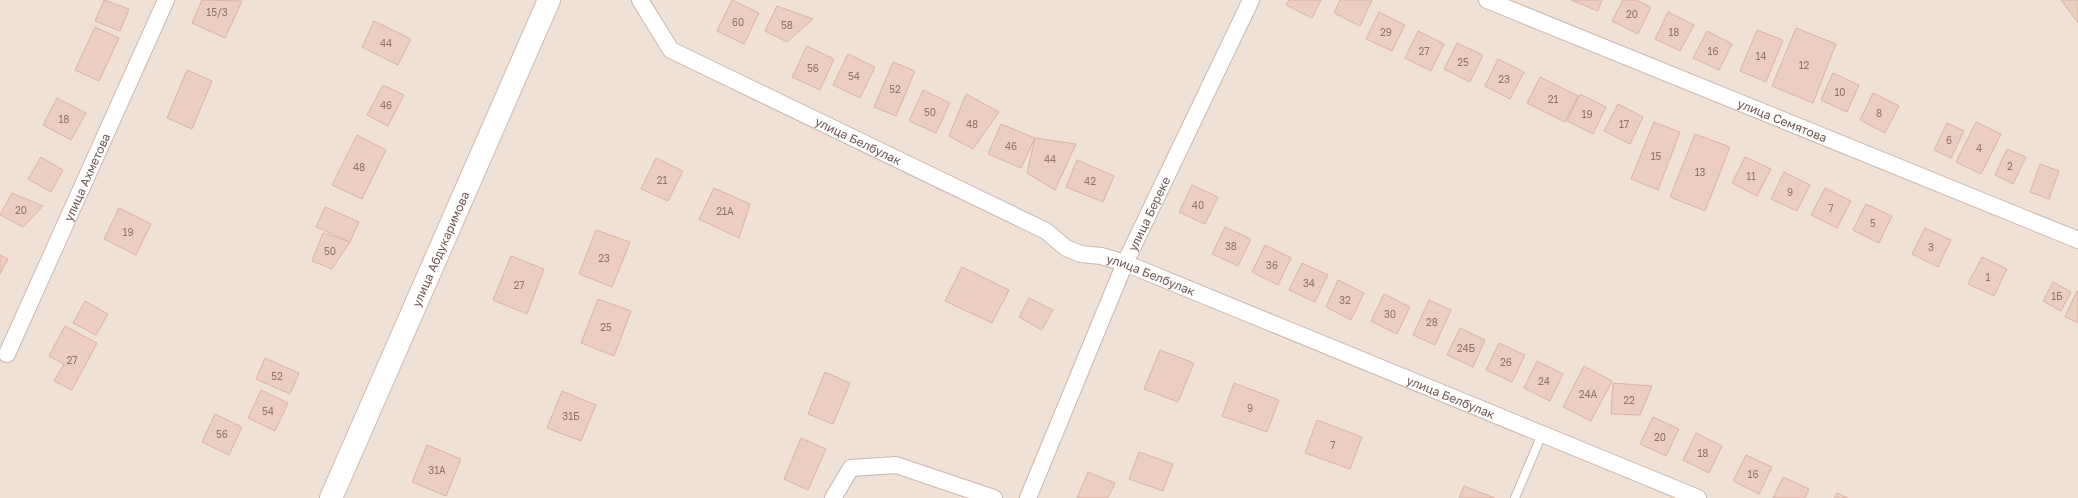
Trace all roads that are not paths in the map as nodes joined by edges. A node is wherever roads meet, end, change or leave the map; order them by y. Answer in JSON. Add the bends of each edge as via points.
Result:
{"nodes":[{"id":1,"x":166,"y":0,"type":"edge"},
{"id":2,"x":549,"y":0,"type":"edge"},
{"id":3,"x":640,"y":0,"type":"edge"},
{"id":4,"x":1251,"y":0,"type":"edge"},
{"id":5,"x":1487,"y":0,"type":"edge"},
{"id":6,"x":2078,"y":240,"type":"edge"},
{"id":7,"x":1125,"y":263,"type":"junction"},
{"id":8,"x":7,"y":354,"type":"dead end"},
{"id":9,"x":1542,"y":434,"type":"junction"},
{"id":10,"x":331,"y":498,"type":"edge"},
{"id":11,"x":834,"y":498,"type":"edge"},
{"id":12,"x":994,"y":498,"type":"edge"},
{"id":13,"x":1028,"y":498,"type":"edge"},
{"id":14,"x":1515,"y":498,"type":"edge"},
{"id":15,"x":1698,"y":498,"type":"edge"}],
"edges":[{"from":1,"to":8,"type":"street","name":"улица Ахметова"},
{"from":2,"to":10,"type":"main road","name":"улица Абдукаримова"},
{"from":3,"to":7,"type":"street","name":"улица Белбулак","via":[[671,50],[1046,231],[1066,248],[1081,254],[1101,256]]},
{"from":4,"to":7,"type":"street","name":"улица Береке"},
{"from":5,"to":6,"type":"street","name":"улица Семятова"},
{"from":7,"to":9,"type":"street","name":"улица Белбулак"},
{"from":7,"to":13,"type":"street","name":"улица Береке"},
{"from":9,"to":14,"type":"lane"},
{"from":9,"to":15,"type":"street","name":"улица Белбулак"},
{"from":11,"to":12,"type":"street","via":[[850,468],[896,465]]}]}
